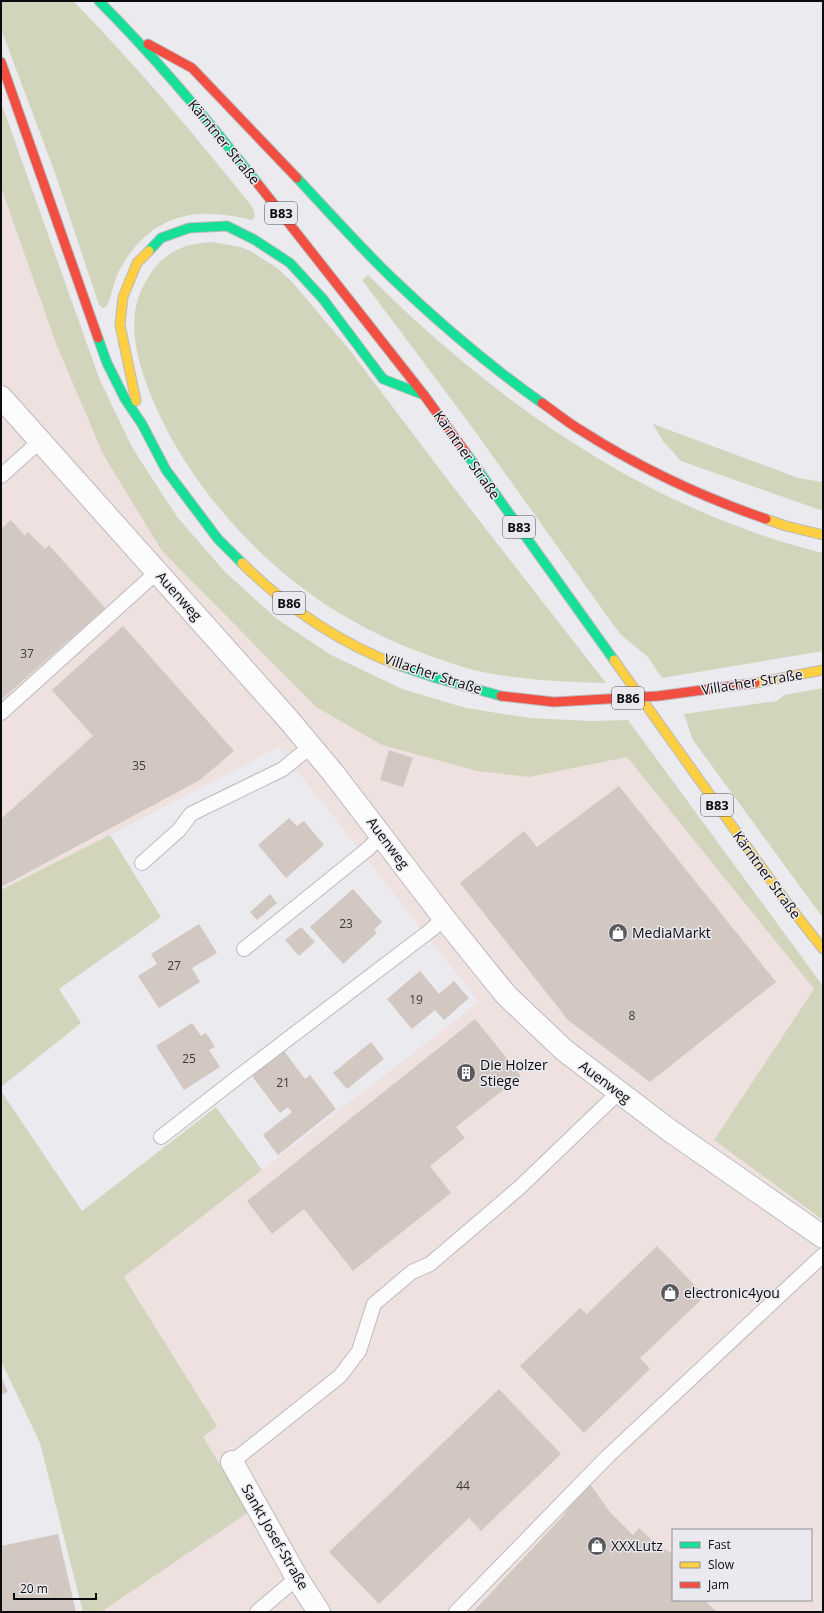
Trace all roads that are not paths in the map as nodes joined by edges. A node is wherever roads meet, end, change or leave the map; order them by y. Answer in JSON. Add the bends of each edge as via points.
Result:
{"nodes":[{"id":1,"x":99,"y":1,"type":"edge"},
{"id":2,"x":134,"y":36,"type":"junction"},
{"id":3,"x":1,"y":62,"type":"edge"},
{"id":4,"x":424,"y":394,"type":"junction"},
{"id":5,"x":1,"y":397,"type":"edge"},
{"id":6,"x":142,"y":424,"type":"junction"},
{"id":7,"x":40,"y":441,"type":"junction"},
{"id":8,"x":1,"y":476,"type":"edge"},
{"id":9,"x":823,"y":535,"type":"edge"},
{"id":10,"x":157,"y":572,"type":"junction"},
{"id":11,"x":823,"y":670,"type":"edge"},
{"id":12,"x":1,"y":713,"type":"edge"},
{"id":13,"x":311,"y":746,"type":"junction"},
{"id":14,"x":382,"y":834,"type":"junction"},
{"id":15,"x":142,"y":863,"type":"dead end"},
{"id":16,"x":444,"y":918,"type":"junction"},
{"id":17,"x":244,"y":949,"type":"dead end"},
{"id":18,"x":823,"y":949,"type":"edge"},
{"id":19,"x":619,"y":1092,"type":"junction"},
{"id":20,"x":161,"y":1137,"type":"dead end"},
{"id":21,"x":823,"y":1237,"type":"edge"},
{"id":22,"x":823,"y":1255,"type":"edge"},
{"id":23,"x":232,"y":1462,"type":"joint"},
{"id":24,"x":297,"y":1578,"type":"junction"},
{"id":25,"x":257,"y":1612,"type":"edge"},
{"id":26,"x":319,"y":1612,"type":"edge"},
{"id":27,"x":456,"y":1612,"type":"edge"}],
"edges":[{"from":1,"to":2,"type":"main road","name":"Kärntner Straße","number":"B83"},
{"from":2,"to":4,"type":"main road","name":"Kärntner Straße","number":"B83","via":[[214,128]]},
{"from":2,"to":9,"type":"main road","via":[[192,68],[390,276],[449,330],[515,384],[580,431],[643,468],[723,504],[786,526]]},
{"from":3,"to":6,"type":"main road","via":[[107,363]]},
{"from":4,"to":6,"type":"main road","via":[[383,379],[323,299],[290,263],[255,240],[227,226],[189,228],[161,238],[137,264],[123,297],[120,325]]},
{"from":4,"to":18,"type":"main road","name":"Kärntner Straße","number":"B83","via":[[787,903]]},
{"from":5,"to":7,"type":"street","name":"Auenweg"},
{"from":6,"to":11,"type":"main road","name":"Villacher Straße","number":"B86","bridge":true,"via":[[166,470],[218,539],[268,587],[318,625],[382,659],[436,678],[501,696],[554,702],[658,696],[755,683]]},
{"from":7,"to":8,"type":"lane"},
{"from":7,"to":10,"type":"street","name":"Auenweg"},
{"from":10,"to":12,"type":"lane"},
{"from":10,"to":13,"type":"street","name":"Auenweg"},
{"from":13,"to":14,"type":"street","name":"Auenweg"},
{"from":13,"to":15,"type":"lane","via":[[283,769],[191,814],[179,830]]},
{"from":14,"to":16,"type":"street","name":"Auenweg"},
{"from":14,"to":17,"type":"lane","via":[[369,848]]},
{"from":16,"to":19,"type":"street","name":"Auenweg","via":[[506,995],[564,1050]]},
{"from":16,"to":20,"type":"lane"},
{"from":19,"to":21,"type":"street","name":"Auenweg","via":[[669,1130]]},
{"from":19,"to":23,"type":"lane","via":[[519,1188],[430,1264],[412,1272],[374,1304],[359,1351],[340,1376]]},
{"from":22,"to":27,"type":"lane","via":[[608,1457]]},
{"from":23,"to":24,"type":"street","name":"Sankt Josef-Straße"},
{"from":24,"to":25,"type":"lane"},
{"from":24,"to":26,"type":"street","name":"Sankt Josef-Straße"}]}
